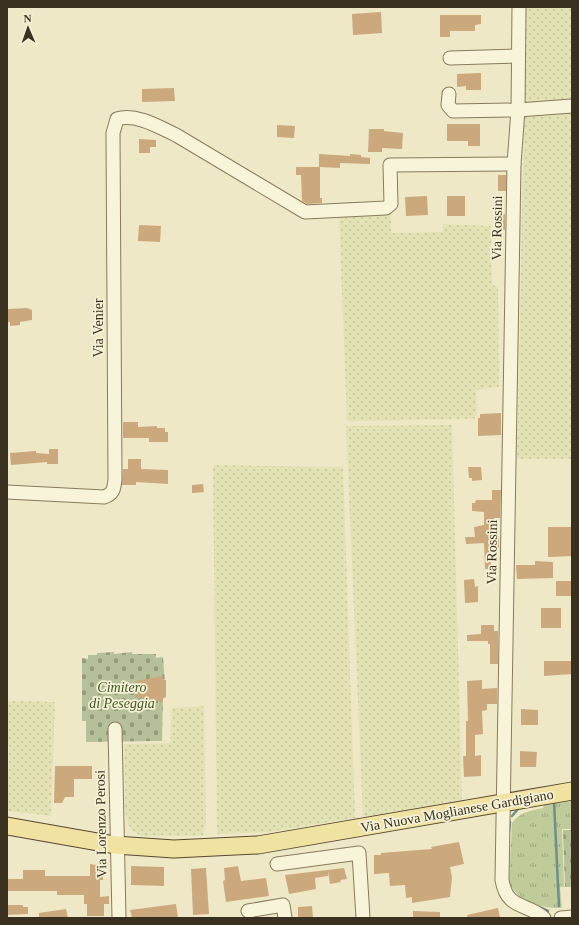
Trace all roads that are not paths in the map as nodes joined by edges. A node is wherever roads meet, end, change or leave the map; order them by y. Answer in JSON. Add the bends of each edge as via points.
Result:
{"nodes":[{"id":1,"x":519,"y":7,"type":"edge"},
{"id":2,"x":518,"y":56,"type":"junction"},
{"id":3,"x":450,"y":58,"type":"dead end"},
{"id":4,"x":449,"y":94,"type":"dead end"},
{"id":5,"x":572,"y":106,"type":"edge"},
{"id":6,"x":518,"y":110,"type":"junction"},
{"id":7,"x":514,"y":164,"type":"junction"},
{"id":8,"x":7,"y":492,"type":"edge"},
{"id":9,"x":115,"y":729,"type":"dead end"},
{"id":10,"x":572,"y":791,"type":"edge"},
{"id":11,"x":504,"y":803,"type":"junction"},
{"id":12,"x":7,"y":826,"type":"edge"},
{"id":13,"x":117,"y":845,"type":"junction"},
{"id":14,"x":277,"y":864,"type":"dead end"},
{"id":15,"x":248,"y":911,"type":"dead end"},
{"id":16,"x":118,"y":918,"type":"edge"},
{"id":17,"x":285,"y":918,"type":"edge"},
{"id":18,"x":363,"y":918,"type":"edge"},
{"id":19,"x":544,"y":918,"type":"edge"}],
"edges":[{"from":1,"to":2,"type":"street","name":"Via Rossini"},
{"from":2,"to":3,"type":"street"},
{"from":2,"to":6,"type":"street","name":"Via Rossini"},
{"from":4,"to":6,"type":"street","via":[[448,105],[453,111]]},
{"from":5,"to":6,"type":"street"},
{"from":6,"to":7,"type":"street","name":"Via Rossini"},
{"from":7,"to":8,"type":"street","name":"Via Venier","via":[[390,165],[391,204],[386,208],[305,212],[154,124],[125,116],[117,119],[113,133],[114,490],[104,497]]},
{"from":7,"to":11,"type":"street","name":"Via Rossini"},
{"from":9,"to":13,"type":"street","name":"Via Lorenzo Perosi"},
{"from":10,"to":11,"type":"main road","name":"Via Nuova Moglianese Gardigiano"},
{"from":11,"to":13,"type":"main road","name":"Via Nuova Moglianese Gardigiano","via":[[258,845],[174,849]]},
{"from":11,"to":19,"type":"street","name":"Via Rossini","via":[[504,889],[508,898],[516,904]]},
{"from":12,"to":13,"type":"main road","name":"Via Nuova Moglianese Gardigiano"},
{"from":13,"to":16,"type":"street","name":"Via Lorenzo Perosi"},
{"from":14,"to":18,"type":"street","via":[[359,853]]},
{"from":15,"to":17,"type":"street","via":[[283,905]]}]}
